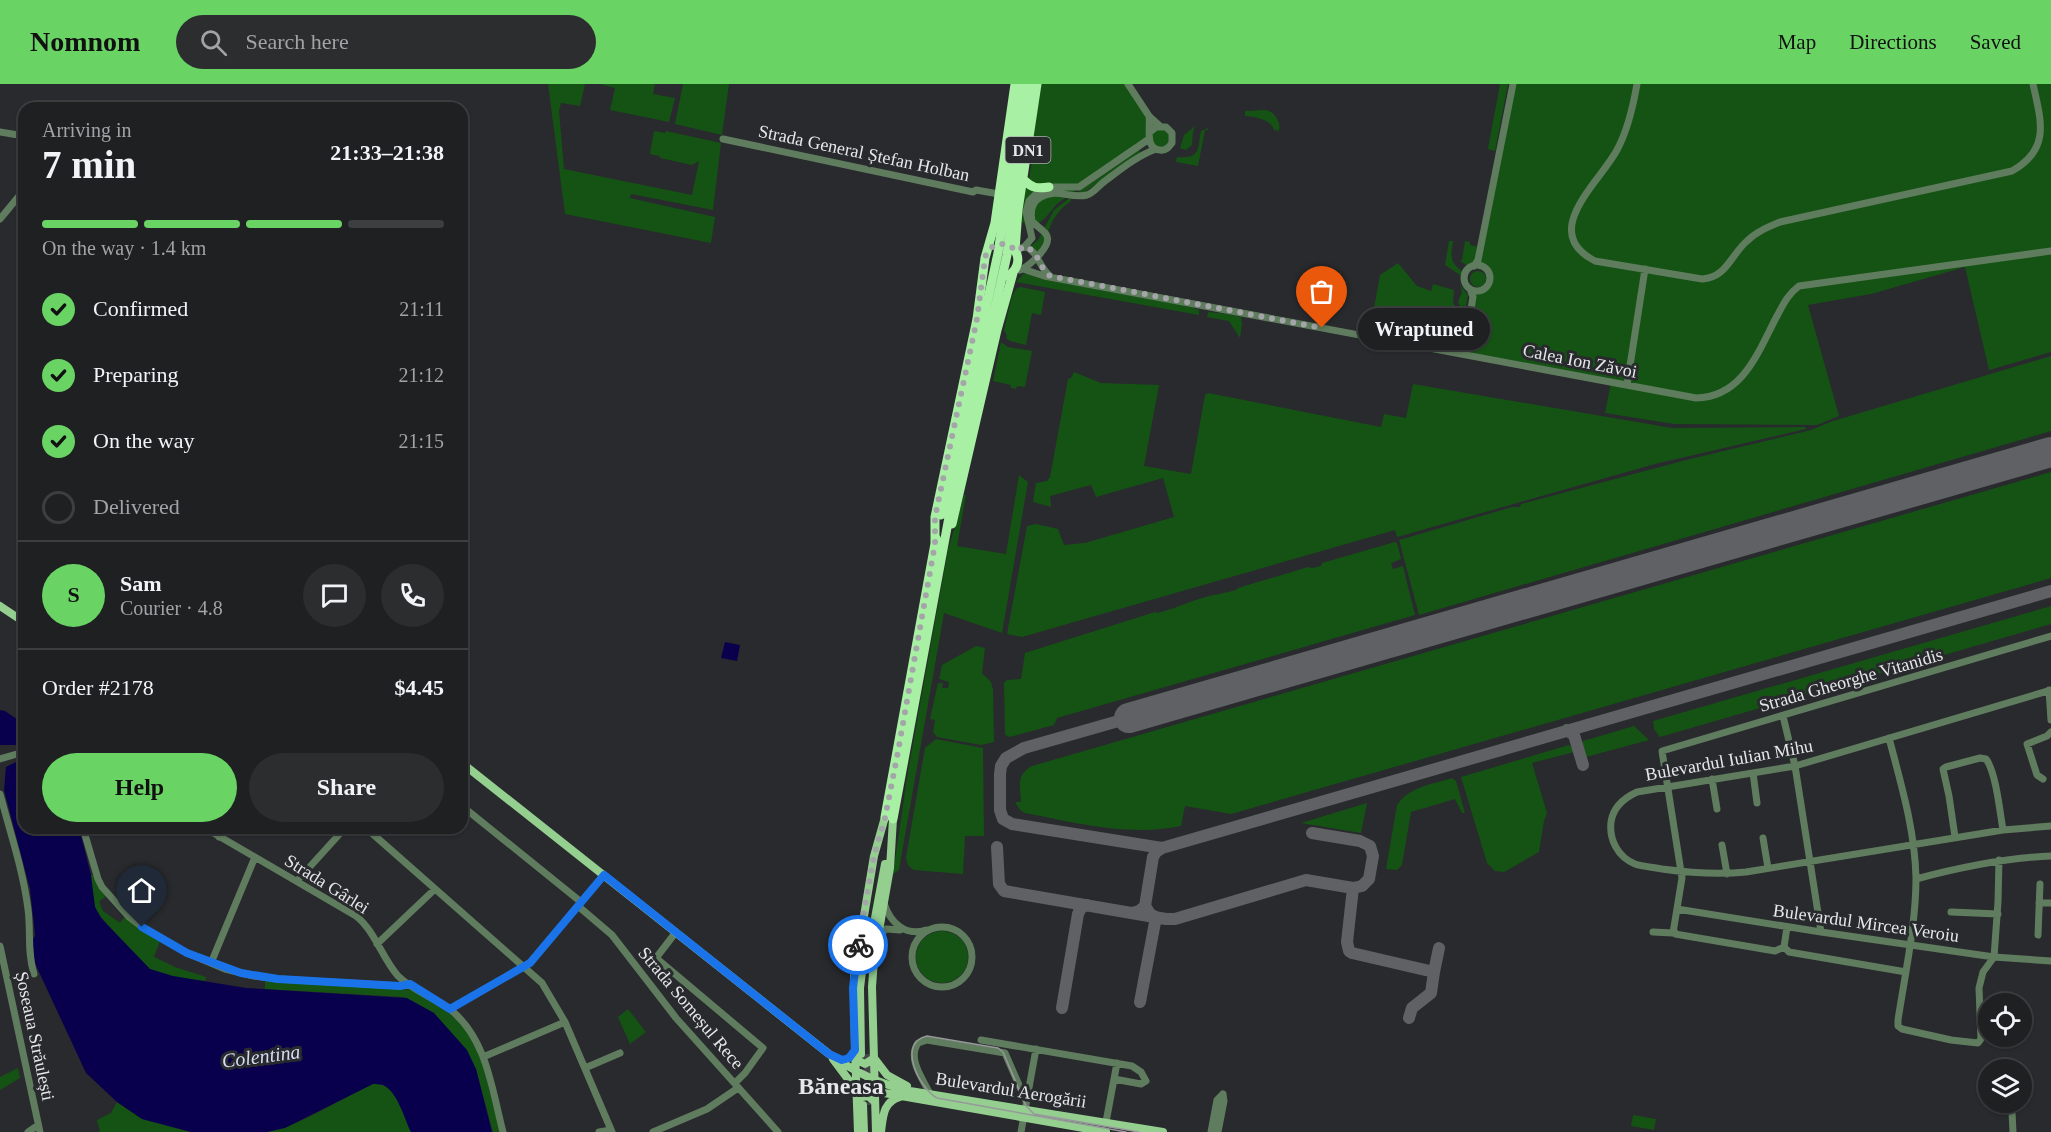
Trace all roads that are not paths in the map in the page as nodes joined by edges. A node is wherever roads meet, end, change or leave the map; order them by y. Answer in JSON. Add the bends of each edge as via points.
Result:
{"nodes":[{"id":1,"x":1015,"y":84,"type":"edge"},
{"id":2,"x":1023,"y":84,"type":"edge"},
{"id":3,"x":1030,"y":84,"type":"edge"},
{"id":4,"x":1036,"y":84,"type":"edge"},
{"id":5,"x":1128,"y":84,"type":"edge"},
{"id":6,"x":1513,"y":84,"type":"edge"},
{"id":7,"x":1637,"y":84,"type":"edge"},
{"id":8,"x":2033,"y":84,"type":"edge"},
{"id":9,"x":1149,"y":116,"type":"junction"},
{"id":10,"x":1160,"y":126,"type":"junction"},
{"id":11,"x":0,"y":132,"type":"edge"},
{"id":12,"x":18,"y":135,"type":"edge"},
{"id":13,"x":1150,"y":135,"type":"junction"},
{"id":14,"x":723,"y":139,"type":"dead end"},
{"id":15,"x":1156,"y":149,"type":"junction"},
{"id":16,"x":1024,"y":180,"type":"junction"},
{"id":17,"x":1049,"y":187,"type":"junction"},
{"id":18,"x":999,"y":194,"type":"junction"},
{"id":19,"x":18,"y":197,"type":"edge"},
{"id":20,"x":0,"y":219,"type":"edge"},
{"id":21,"x":1018,"y":248,"type":"junction"},
{"id":22,"x":988,"y":250,"type":"junction"},
{"id":23,"x":2051,"y":251,"type":"edge"},
{"id":24,"x":1038,"y":257,"type":"junction"},
{"id":25,"x":985,"y":263,"type":"junction"},
{"id":26,"x":1478,"y":264,"type":"junction"},
{"id":27,"x":1645,"y":269,"type":"junction"},
{"id":28,"x":1017,"y":271,"type":"junction"},
{"id":29,"x":1050,"y":276,"type":"junction"},
{"id":30,"x":1470,"y":290,"type":"junction"},
{"id":31,"x":1480,"y":291,"type":"junction"},
{"id":32,"x":1473,"y":297,"type":"junction"},
{"id":33,"x":1464,"y":354,"type":"junction"},
{"id":34,"x":1627,"y":385,"type":"junction"},
{"id":35,"x":945,"y":516,"type":"junction"},
{"id":36,"x":939,"y":545,"type":"junction"},
{"id":37,"x":0,"y":606,"type":"edge"},
{"id":38,"x":18,"y":618,"type":"edge"},
{"id":39,"x":2049,"y":637,"type":"edge"},
{"id":40,"x":2050,"y":690,"type":"edge"},
{"id":41,"x":1783,"y":716,"type":"junction"},
{"id":42,"x":2051,"y":720,"type":"edge"},
{"id":43,"x":2051,"y":732,"type":"edge"},
{"id":44,"x":1888,"y":738,"type":"junction"},
{"id":45,"x":18,"y":754,"type":"edge"},
{"id":46,"x":2,"y":759,"type":"edge"},
{"id":47,"x":1795,"y":766,"type":"junction"},
{"id":48,"x":468,"y":768,"type":"edge"},
{"id":49,"x":1753,"y":772,"type":"junction"},
{"id":50,"x":1712,"y":779,"type":"junction"},
{"id":51,"x":2043,"y":779,"type":"dead end"},
{"id":52,"x":1668,"y":787,"type":"junction"},
{"id":53,"x":0,"y":794,"type":"edge"},
{"id":54,"x":1758,"y":803,"type":"dead end"},
{"id":55,"x":1717,"y":809,"type":"dead end"},
{"id":56,"x":468,"y":811,"type":"edge"},
{"id":57,"x":889,"y":818,"type":"junction"},
{"id":58,"x":2051,"y":826,"type":"edge"},
{"id":59,"x":2003,"y":830,"type":"junction"},
{"id":60,"x":85,"y":834,"type":"edge"},
{"id":61,"x":214,"y":834,"type":"edge"},
{"id":62,"x":221,"y":834,"type":"edge"},
{"id":63,"x":340,"y":834,"type":"edge"},
{"id":64,"x":373,"y":834,"type":"edge"},
{"id":65,"x":219,"y":837,"type":"junction"},
{"id":66,"x":1955,"y":837,"type":"junction"},
{"id":67,"x":1763,"y":838,"type":"dead end"},
{"id":68,"x":1913,"y":844,"type":"junction"},
{"id":69,"x":1722,"y":845,"type":"dead end"},
{"id":70,"x":2051,"y":856,"type":"edge"},
{"id":71,"x":255,"y":857,"type":"junction"},
{"id":72,"x":1999,"y":860,"type":"junction"},
{"id":73,"x":1811,"y":861,"type":"junction"},
{"id":74,"x":1768,"y":868,"type":"junction"},
{"id":75,"x":1681,"y":871,"type":"junction"},
{"id":76,"x":1727,"y":874,"type":"junction"},
{"id":77,"x":604,"y":875,"type":"junction"},
{"id":78,"x":1916,"y":879,"type":"junction"},
{"id":79,"x":297,"y":881,"type":"junction"},
{"id":80,"x":2040,"y":884,"type":"dead end"},
{"id":81,"x":435,"y":889,"type":"junction"},
{"id":82,"x":884,"y":903,"type":"junction"},
{"id":83,"x":2039,"y":903,"type":"junction"},
{"id":84,"x":2051,"y":903,"type":"edge"},
{"id":85,"x":580,"y":904,"type":"junction"},
{"id":86,"x":1677,"y":909,"type":"junction"},
{"id":87,"x":1951,"y":912,"type":"dead end"},
{"id":88,"x":1998,"y":914,"type":"junction"},
{"id":89,"x":897,"y":927,"type":"junction"},
{"id":90,"x":1787,"y":927,"type":"junction"},
{"id":91,"x":1674,"y":930,"type":"junction"},
{"id":92,"x":676,"y":932,"type":"junction"},
{"id":93,"x":1653,"y":932,"type":"dead end"},
{"id":94,"x":1821,"y":932,"type":"junction"},
{"id":95,"x":917,"y":935,"type":"junction"},
{"id":96,"x":2038,"y":935,"type":"dead end"},
{"id":97,"x":878,"y":936,"type":"junction"},
{"id":98,"x":377,"y":944,"type":"junction"},
{"id":99,"x":1910,"y":944,"type":"junction"},
{"id":100,"x":0,"y":946,"type":"edge"},
{"id":101,"x":1784,"y":947,"type":"junction"},
{"id":102,"x":1994,"y":957,"type":"junction"},
{"id":103,"x":2051,"y":961,"type":"edge"},
{"id":104,"x":211,"y":963,"type":"junction"},
{"id":105,"x":525,"y":967,"type":"junction"},
{"id":106,"x":1906,"y":972,"type":"junction"},
{"id":107,"x":34,"y":974,"type":"dead end"},
{"id":108,"x":410,"y":984,"type":"junction"},
{"id":109,"x":450,"y":1009,"type":"junction"},
{"id":110,"x":565,"y":1022,"type":"junction"},
{"id":111,"x":981,"y":1040,"type":"dead end"},
{"id":112,"x":1010,"y":1045,"type":"junction"},
{"id":113,"x":1036,"y":1049,"type":"junction"},
{"id":114,"x":996,"y":1051,"type":"junction"},
{"id":115,"x":620,"y":1053,"type":"dead end"},
{"id":116,"x":483,"y":1057,"type":"junction"},
{"id":117,"x":835,"y":1060,"type":"junction"},
{"id":118,"x":1117,"y":1063,"type":"junction"},
{"id":119,"x":860,"y":1066,"type":"junction"},
{"id":120,"x":585,"y":1068,"type":"junction"},
{"id":121,"x":1114,"y":1079,"type":"junction"},
{"id":122,"x":736,"y":1085,"type":"junction"},
{"id":123,"x":872,"y":1087,"type":"junction"},
{"id":124,"x":930,"y":1094,"type":"junction"},
{"id":125,"x":903,"y":1096,"type":"junction"},
{"id":126,"x":866,"y":1104,"type":"junction"},
{"id":127,"x":1025,"y":1109,"type":"junction"},
{"id":128,"x":2012,"y":1113,"type":"edge"},
{"id":129,"x":1106,"y":1122,"type":"junction"},
{"id":130,"x":39,"y":1129,"type":"edge"},
{"id":131,"x":611,"y":1131,"type":"edge"},
{"id":132,"x":28,"y":1132,"type":"edge"},
{"id":133,"x":503,"y":1132,"type":"edge"},
{"id":134,"x":599,"y":1132,"type":"edge"},
{"id":135,"x":653,"y":1132,"type":"edge"},
{"id":136,"x":778,"y":1132,"type":"edge"},
{"id":137,"x":858,"y":1132,"type":"edge"},
{"id":138,"x":864,"y":1132,"type":"edge"},
{"id":139,"x":870,"y":1132,"type":"edge"},
{"id":140,"x":878,"y":1132,"type":"edge"},
{"id":141,"x":1021,"y":1132,"type":"edge"},
{"id":142,"x":1106,"y":1132,"type":"edge"},
{"id":143,"x":1163,"y":1132,"type":"edge"},
{"id":144,"x":1211,"y":1132,"type":"edge"},
{"id":145,"x":1218,"y":1132,"type":"edge"},
{"id":146,"x":2013,"y":1132,"type":"edge"}],
"edges":[{"from":1,"to":18,"type":"highway","number":"DN1"},
{"from":2,"to":35,"type":"highway","number":"DN1","bridge":true,"via":[[995,268]]},
{"from":3,"to":35,"type":"highway","number":"DN1","bridge":true,"via":[[1005,262]]},
{"from":4,"to":16,"type":"highway","number":"DN1"},
{"from":5,"to":9,"type":"street"},
{"from":6,"to":26,"type":"street"},
{"from":7,"to":27,"type":"street","via":[[1622,141],[1577,205],[1572,232],[1585,256]]},
{"from":8,"to":27,"type":"street","via":[[2042,131],[2030,159],[2012,171],[1780,222],[1747,240],[1721,272],[1710,278]]},
{"from":9,"to":10,"type":"street"},
{"from":9,"to":13,"type":"street"},
{"from":10,"to":13,"type":"street"},
{"from":10,"to":15,"type":"street","via":[[1171,130],[1173,139],[1167,148]]},
{"from":11,"to":12,"type":"street"},
{"from":13,"to":15,"type":"street","via":[[1151,145]]},
{"from":13,"to":17,"type":"street","via":[[1079,187]]},
{"from":14,"to":18,"type":"street","name":"Strada General Ștefan Holban","via":[[973,192]]},
{"from":15,"to":24,"type":"street","via":[[1089,194],[1052,193],[1037,200],[1032,207],[1032,220],[1047,237]]},
{"from":16,"to":17,"type":"highway","via":[[1032,187]]},
{"from":16,"to":21,"type":"highway","number":"DN1","via":[[1017,222]]},
{"from":17,"to":21,"type":"street","via":[[1035,194],[1028,204],[1026,220],[1032,238]]},
{"from":18,"to":22,"type":"highway","number":"DN1"},
{"from":19,"to":20,"type":"street"},
{"from":21,"to":22,"type":"highway","via":[[1001,243]]},
{"from":21,"to":24,"type":"street"},
{"from":21,"to":28,"type":"highway","number":"DN1"},
{"from":22,"to":25,"type":"highway","number":"DN1"},
{"from":23,"to":34,"type":"street","name":"Calea Ion Zăvoi","via":[[1799,286],[1788,296],[1750,367],[1729,388],[1696,398]]},
{"from":24,"to":28,"type":"street"},
{"from":24,"to":29,"type":"street"},
{"from":25,"to":28,"type":"highway","via":[[996,276]]},
{"from":25,"to":36,"type":"highway","number":"DN1","via":[[935,517]]},
{"from":26,"to":30,"type":"street","via":[[1464,276]]},
{"from":26,"to":31,"type":"street","via":[[1487,270],[1490,280]]},
{"from":27,"to":34,"type":"street"},
{"from":28,"to":29,"type":"street","name":"Calea Ion Zăvoi"},
{"from":28,"to":36,"type":"highway","number":"DN1","via":[[997,330],[953,520]]},
{"from":29,"to":33,"type":"street","name":"Calea Ion Zăvoi"},
{"from":30,"to":31,"type":"street"},
{"from":30,"to":32,"type":"street"},
{"from":31,"to":32,"type":"street"},
{"from":32,"to":33,"type":"street"},
{"from":33,"to":34,"type":"street","name":"Calea Ion Zăvoi"},
{"from":35,"to":36,"type":"highway","number":"DN1"},
{"from":36,"to":57,"type":"highway","number":"DN1"},
{"from":37,"to":38,"type":"main road"},
{"from":39,"to":41,"type":"street","name":"Strada Gheorghe Vitanidis"},
{"from":40,"to":42,"type":"street"},
{"from":40,"to":44,"type":"street","name":"Bulevardul Iulian Mihu"},
{"from":41,"to":47,"type":"street"},
{"from":41,"to":52,"type":"street","name":"Strada Gheorghe Vitanidis","via":[[1662,751]]},
{"from":43,"to":51,"type":"street","via":[[2027,744],[2037,775]]},
{"from":44,"to":47,"type":"street","name":"Bulevardul Iulian Mihu"},
{"from":44,"to":68,"type":"street","via":[[1903,788]]},
{"from":45,"to":46,"type":"street"},
{"from":47,"to":49,"type":"street","name":"Bulevardul Iulian Mihu"},
{"from":47,"to":73,"type":"street"},
{"from":48,"to":77,"type":"main road"},
{"from":49,"to":50,"type":"street","name":"Bulevardul Iulian Mihu"},
{"from":49,"to":54,"type":"street"},
{"from":50,"to":52,"type":"street","name":"Bulevardul Iulian Mihu"},
{"from":50,"to":55,"type":"street"},
{"from":52,"to":75,"type":"street"},
{"from":52,"to":75,"type":"street","name":"Bulevardul Iulian Mihu","via":[[1637,792],[1622,801],[1613,815],[1611,835],[1620,853],[1635,864]]},
{"from":53,"to":107,"type":"street","via":[[24,884]]},
{"from":56,"to":85,"type":"street","name":"Strada Someșul Rece"},
{"from":57,"to":82,"type":"main road","via":[[890,868]]},
{"from":57,"to":119,"type":"main road","number":"DN1","via":[[866,969]]},
{"from":57,"to":119,"type":"main road","via":[[874,856],[855,966],[853,994]]},
{"from":58,"to":59,"type":"street","name":"Bulevardul Iulian Mihu"},
{"from":59,"to":66,"type":"street","name":"Bulevardul Iulian Mihu"},
{"from":59,"to":66,"type":"street","via":[[1990,765],[1980,758],[1943,769]]},
{"from":60,"to":104,"type":"street","via":[[99,883],[129,917],[161,940]]},
{"from":61,"to":65,"type":"street","name":"Strada Gârlei"},
{"from":62,"to":65,"type":"street"},
{"from":63,"to":79,"type":"street"},
{"from":64,"to":81,"type":"street"},
{"from":65,"to":71,"type":"street","name":"Strada Gârlei"},
{"from":66,"to":68,"type":"street","name":"Bulevardul Iulian Mihu"},
{"from":67,"to":74,"type":"street"},
{"from":68,"to":73,"type":"street","name":"Bulevardul Iulian Mihu"},
{"from":68,"to":78,"type":"street"},
{"from":69,"to":76,"type":"street"},
{"from":70,"to":72,"type":"street"},
{"from":71,"to":79,"type":"street","name":"Strada Gârlei"},
{"from":71,"to":104,"type":"street"},
{"from":72,"to":78,"type":"street"},
{"from":72,"to":88,"type":"street"},
{"from":73,"to":74,"type":"street","name":"Bulevardul Iulian Mihu"},
{"from":73,"to":94,"type":"street"},
{"from":74,"to":76,"type":"street","name":"Bulevardul Iulian Mihu"},
{"from":75,"to":76,"type":"street","name":"Bulevardul Iulian Mihu"},
{"from":75,"to":86,"type":"street"},
{"from":77,"to":85,"type":"street"},
{"from":77,"to":92,"type":"main road"},
{"from":78,"to":99,"type":"street"},
{"from":79,"to":98,"type":"street","name":"Strada Gârlei","via":[[356,916]]},
{"from":80,"to":83,"type":"street"},
{"from":81,"to":98,"type":"street"},
{"from":81,"to":105,"type":"street"},
{"from":82,"to":89,"type":"street"},
{"from":82,"to":97,"type":"main road"},
{"from":83,"to":84,"type":"street"},
{"from":83,"to":96,"type":"street"},
{"from":85,"to":105,"type":"street"},
{"from":85,"to":122,"type":"street","name":"Strada Someșul Rece","via":[[612,935],[676,1018]]},
{"from":86,"to":90,"type":"street","name":"Bulevardul Mircea Veroiu"},
{"from":86,"to":91,"type":"street"},
{"from":87,"to":88,"type":"street"},
{"from":88,"to":102,"type":"street"},
{"from":89,"to":95,"type":"street"},
{"from":89,"to":97,"type":"street","via":[[886,928]]},
{"from":90,"to":94,"type":"street","name":"Bulevardul Mircea Veroiu"},
{"from":90,"to":101,"type":"street"},
{"from":91,"to":93,"type":"street","via":[[1671,934]]},
{"from":91,"to":101,"type":"street","via":[[1675,934],[1775,951]]},
{"from":92,"to":117,"type":"main road"},
{"from":92,"to":122,"type":"street","via":[[656,958],[763,1048]]},
{"from":94,"to":99,"type":"street","name":"Bulevardul Mircea Veroiu"},
{"from":95,"to":95,"type":"street","via":[[912,962],[928,984],[941,987],[960,981],[968,973],[972,954],[964,936],[942,927]]},
{"from":97,"to":119,"type":"main road"},
{"from":98,"to":108,"type":"street","name":"Strada Gârlei","via":[[399,976]]},
{"from":99,"to":102,"type":"street","name":"Bulevardul Mircea Veroiu"},
{"from":99,"to":106,"type":"street"},
{"from":100,"to":130,"type":"street","name":"Șoseaua Străulești"},
{"from":101,"to":106,"type":"street","via":[[1789,952]]},
{"from":102,"to":103,"type":"street","name":"Bulevardul Mircea Veroiu"},
{"from":102,"to":106,"type":"street","via":[[1981,979],[1978,1042],[1905,1031],[1898,1026]]},
{"from":104,"to":108,"type":"street","via":[[278,979]]},
{"from":105,"to":109,"type":"street"},
{"from":105,"to":110,"type":"street","via":[[546,988]]},
{"from":108,"to":109,"type":"street","name":"Strada Gârlei"},
{"from":109,"to":116,"type":"street","name":"Strada Gârlei","via":[[473,1034]]},
{"from":110,"to":116,"type":"street"},
{"from":110,"to":120,"type":"street"},
{"from":111,"to":112,"type":"street"},
{"from":112,"to":113,"type":"street"},
{"from":112,"to":114,"type":"street"},
{"from":113,"to":118,"type":"street"},
{"from":113,"to":127,"type":"street"},
{"from":114,"to":124,"type":"street","via":[[920,1042],[914,1049],[914,1058]]},
{"from":114,"to":127,"type":"street","via":[[1006,1054]]},
{"from":115,"to":120,"type":"street"},
{"from":116,"to":133,"type":"street","name":"Strada Gârlei"},
{"from":117,"to":119,"type":"main road","via":[[847,1059]]},
{"from":117,"to":119,"type":"main road","name":"Bulevardul Aerogării","via":[[848,1074]]},
{"from":117,"to":123,"type":"main road","via":[[851,1083]]},
{"from":118,"to":121,"type":"street"},
{"from":118,"to":121,"type":"street","via":[[1137,1068],[1146,1081],[1141,1084]]},
{"from":119,"to":123,"type":"main road"},
{"from":119,"to":123,"type":"main road","name":"Bulevardul Aerogării"},
{"from":119,"to":123,"type":"main road"},
{"from":119,"to":124,"type":"main road","via":[[880,1068],[891,1078]]},
{"from":120,"to":131,"type":"street"},
{"from":121,"to":129,"type":"street"},
{"from":122,"to":135,"type":"street","via":[[701,1112]]},
{"from":122,"to":136,"type":"street","name":"Strada Someșul Rece"},
{"from":123,"to":124,"type":"main road","name":"Bulevardul Aerogării"},
{"from":123,"to":125,"type":"main road","name":"Bulevardul Aerogării"},
{"from":123,"to":126,"type":"main road"},
{"from":123,"to":126,"type":"main road"},
{"from":124,"to":127,"type":"main road","name":"Bulevardul Aerogării"},
{"from":125,"to":127,"type":"main road","name":"Bulevardul Aerogării"},
{"from":125,"to":140,"type":"main road","via":[[887,1104]]},
{"from":126,"to":137,"type":"main road"},
{"from":126,"to":138,"type":"main road"},
{"from":126,"to":139,"type":"main road"},
{"from":126,"to":140,"type":"main road"},
{"from":127,"to":129,"type":"main road","name":"Bulevardul Aerogării"},
{"from":127,"to":141,"type":"street"},
{"from":127,"to":142,"type":"main road","name":"Bulevardul Aerogării"},
{"from":128,"to":146,"type":"street"},
{"from":129,"to":143,"type":"main road","name":"Bulevardul Aerogării"},
{"from":130,"to":132,"type":"street"},
{"from":131,"to":134,"type":"street"},
{"from":144,"to":145,"type":"street","via":[[1217,1100],[1223,1094]]}]}
